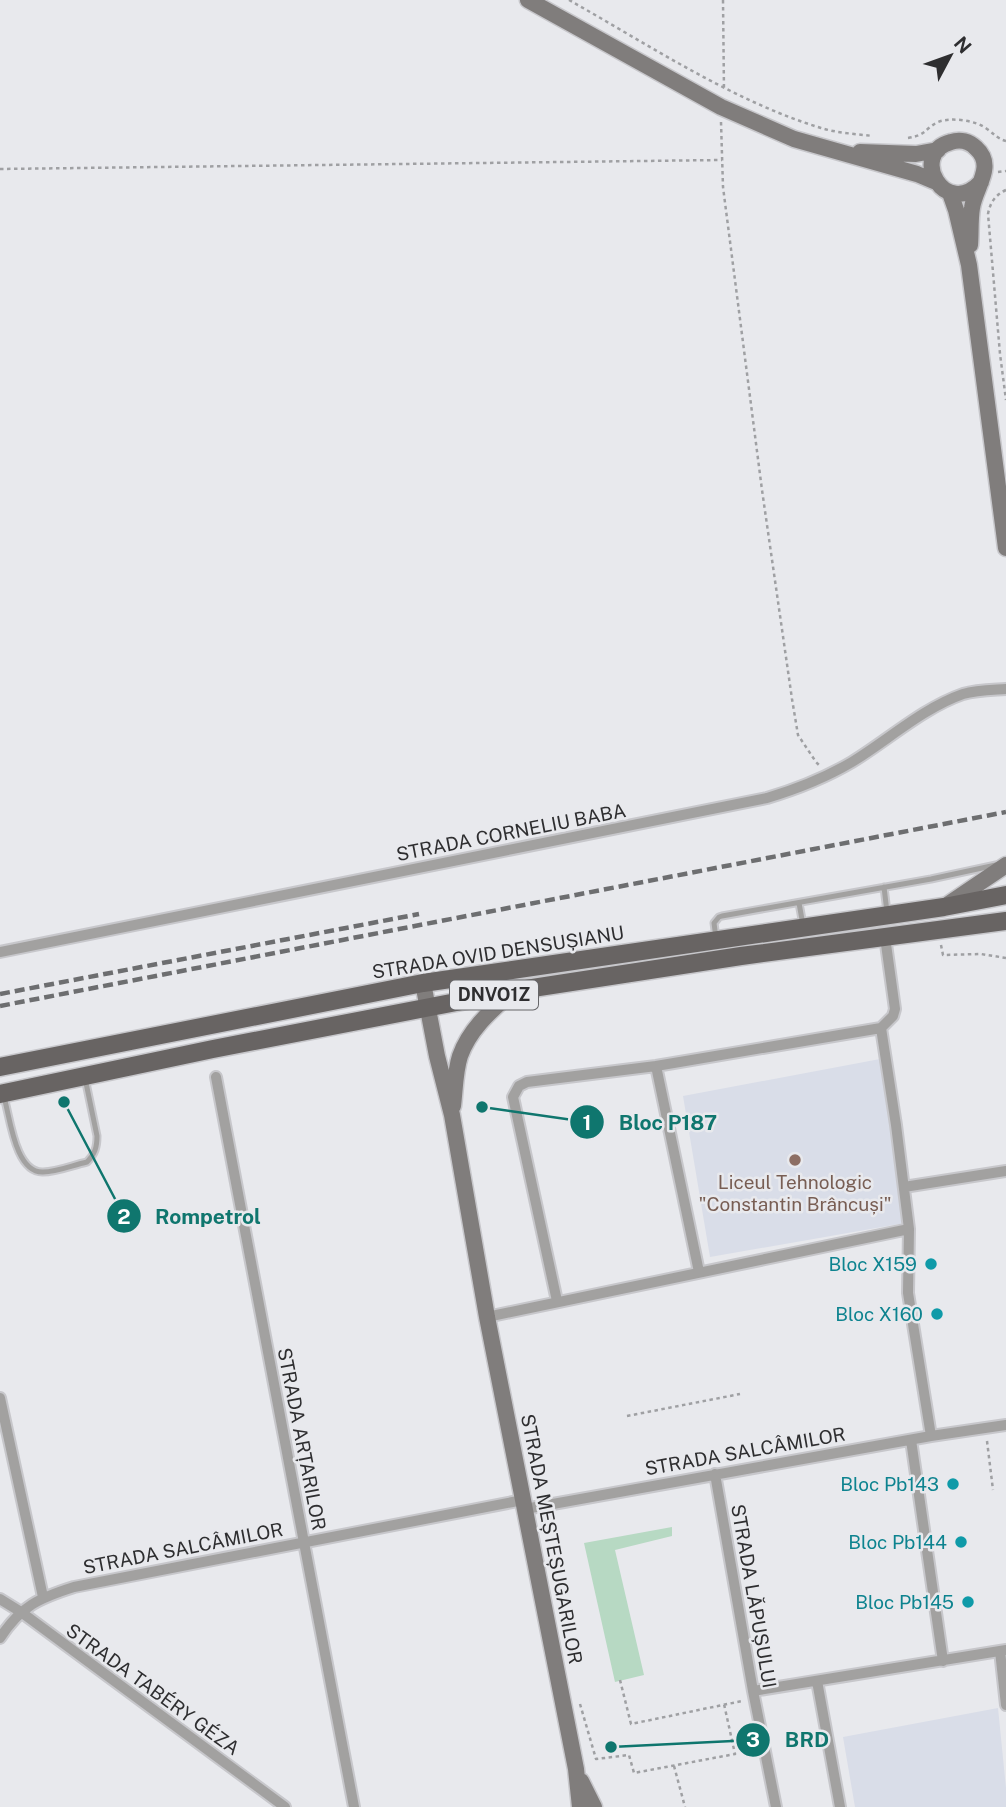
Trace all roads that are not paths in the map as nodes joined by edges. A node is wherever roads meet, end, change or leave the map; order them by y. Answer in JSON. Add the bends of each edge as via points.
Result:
{"nodes":[{"id":1,"x":528,"y":0,"type":"edge"},
{"id":2,"x":938,"y":150,"type":"junction"},
{"id":3,"x":834,"y":151,"type":"junction"},
{"id":4,"x":981,"y":182,"type":"junction"},
{"id":5,"x":936,"y":183,"type":"junction"},
{"id":6,"x":950,"y":193,"type":"junction"},
{"id":7,"x":970,"y":265,"type":"junction"},
{"id":8,"x":1006,"y":548,"type":"edge"},
{"id":9,"x":1006,"y":689,"type":"edge"},
{"id":10,"x":1006,"y":864,"type":"edge"},
{"id":11,"x":884,"y":887,"type":"junction"},
{"id":12,"x":1006,"y":895,"type":"edge"},
{"id":13,"x":799,"y":903,"type":"junction"},
{"id":14,"x":944,"y":907,"type":"junction"},
{"id":15,"x":887,"y":916,"type":"junction"},
{"id":16,"x":1001,"y":925,"type":"edge"},
{"id":17,"x":804,"y":928,"type":"junction"},
{"id":18,"x":885,"y":937,"type":"junction"},
{"id":19,"x":716,"y":940,"type":"junction"},
{"id":20,"x":0,"y":952,"type":"edge"},
{"id":21,"x":423,"y":983,"type":"junction"},
{"id":22,"x":513,"y":991,"type":"junction"},
{"id":23,"x":428,"y":1007,"type":"junction"},
{"id":24,"x":881,"y":1028,"type":"junction"},
{"id":25,"x":656,"y":1066,"type":"junction"},
{"id":26,"x":0,"y":1067,"type":"edge"},
{"id":27,"x":84,"y":1077,"type":"junction"},
{"id":28,"x":216,"y":1077,"type":"dead end"},
{"id":29,"x":2,"y":1094,"type":"edge"},
{"id":30,"x":452,"y":1115,"type":"junction"},
{"id":31,"x":1006,"y":1171,"type":"edge"},
{"id":32,"x":904,"y":1187,"type":"junction"},
{"id":33,"x":909,"y":1229,"type":"junction"},
{"id":34,"x":699,"y":1272,"type":"junction"},
{"id":35,"x":557,"y":1301,"type":"junction"},
{"id":36,"x":487,"y":1317,"type":"junction"},
{"id":37,"x":0,"y":1398,"type":"edge"},
{"id":38,"x":1006,"y":1425,"type":"edge"},
{"id":39,"x":931,"y":1436,"type":"junction"},
{"id":40,"x":911,"y":1440,"type":"junction"},
{"id":41,"x":715,"y":1474,"type":"junction"},
{"id":42,"x":524,"y":1505,"type":"junction"},
{"id":43,"x":304,"y":1542,"type":"junction"},
{"id":44,"x":43,"y":1597,"type":"junction"},
{"id":45,"x":0,"y":1599,"type":"edge"},
{"id":46,"x":21,"y":1612,"type":"junction"},
{"id":47,"x":0,"y":1638,"type":"edge"},
{"id":48,"x":1003,"y":1651,"type":"edge"},
{"id":49,"x":943,"y":1661,"type":"junction"},
{"id":50,"x":817,"y":1681,"type":"junction"},
{"id":51,"x":753,"y":1694,"type":"junction"},
{"id":52,"x":1006,"y":1705,"type":"edge"},
{"id":53,"x":576,"y":1769,"type":"junction"},
{"id":54,"x":285,"y":1807,"type":"edge"},
{"id":55,"x":354,"y":1807,"type":"edge"},
{"id":56,"x":580,"y":1807,"type":"edge"},
{"id":57,"x":594,"y":1807,"type":"edge"},
{"id":58,"x":776,"y":1807,"type":"edge"},
{"id":59,"x":840,"y":1807,"type":"edge"}],
"edges":[{"from":1,"to":3,"type":"main road","via":[[721,107]]},
{"from":2,"to":3,"type":"main road","via":[[916,154]]},
{"from":2,"to":4,"type":"main road","via":[[953,141],[978,149],[985,165]]},
{"from":2,"to":5,"type":"main road","via":[[931,166]]},
{"from":3,"to":5,"type":"main road"},
{"from":4,"to":6,"type":"main road","via":[[967,193]]},
{"from":4,"to":7,"type":"main road","via":[[972,206]]},
{"from":5,"to":6,"type":"main road"},
{"from":6,"to":7,"type":"main road"},
{"from":7,"to":8,"type":"main road"},
{"from":9,"to":20,"type":"street","name":"STRADA CORNELIU BABA","via":[[964,694],[939,704],[852,762],[800,788],[767,798]]},
{"from":10,"to":11,"type":"lane"},
{"from":10,"to":14,"type":"main road"},
{"from":11,"to":13,"type":"lane"},
{"from":11,"to":15,"type":"lane"},
{"from":12,"to":14,"type":"main road","name":"STRADA OVID DENSUȘIANU","number":"DNVO1Z"},
{"from":13,"to":17,"type":"lane"},
{"from":13,"to":19,"type":"lane","via":[[719,917],[714,926]]},
{"from":14,"to":15,"type":"main road","name":"STRADA OVID DENSUȘIANU","number":"DNVO1Z"},
{"from":15,"to":17,"type":"main road","name":"STRADA OVID DENSUȘIANU","number":"DNVO1Z"},
{"from":16,"to":18,"type":"main road","name":"STRADA OVID DENSUȘIANU","number":"DNVO1Z"},
{"from":17,"to":19,"type":"main road","name":"STRADA OVID DENSUȘIANU","number":"DNVO1Z"},
{"from":18,"to":22,"type":"main road","name":"STRADA OVID DENSUȘIANU","number":"DNVO1Z"},
{"from":18,"to":24,"type":"street","via":[[895,1009]]},
{"from":19,"to":21,"type":"main road","name":"STRADA OVID DENSUȘIANU","number":"DNVO1Z"},
{"from":21,"to":23,"type":"main road","name":"STRADA MEȘTEȘUGARILOR"},
{"from":21,"to":26,"type":"main road","name":"STRADA OVID DENSUȘIANU","number":"DNVO1Z"},
{"from":22,"to":23,"type":"main road","name":"STRADA OVID DENSUȘIANU","number":"DNVO1Z"},
{"from":22,"to":30,"type":"main road","via":[[478,1023],[466,1041],[459,1058]]},
{"from":23,"to":27,"type":"main road","name":"STRADA OVID DENSUȘIANU","number":"DNVO1Z"},
{"from":23,"to":30,"type":"main road","name":"STRADA MEȘTEȘUGARILOR"},
{"from":24,"to":25,"type":"street"},
{"from":24,"to":32,"type":"street"},
{"from":25,"to":34,"type":"street"},
{"from":25,"to":35,"type":"street","via":[[527,1082],[515,1091]]},
{"from":27,"to":29,"type":"main road","name":"STRADA OVID DENSUȘIANU","number":"DNVO1Z"},
{"from":27,"to":29,"type":"lane","via":[[97,1136],[95,1151],[87,1162],[44,1172],[24,1164],[19,1155]]},
{"from":28,"to":43,"type":"street","name":"STRADA ARȚARILOR"},
{"from":30,"to":36,"type":"main road","name":"STRADA MEȘTEȘUGARILOR"},
{"from":31,"to":32,"type":"street"},
{"from":32,"to":33,"type":"street"},
{"from":33,"to":34,"type":"street"},
{"from":33,"to":39,"type":"street","via":[[908,1293]]},
{"from":34,"to":35,"type":"street"},
{"from":35,"to":36,"type":"street"},
{"from":36,"to":42,"type":"main road","name":"STRADA MEȘTEȘUGARILOR"},
{"from":37,"to":44,"type":"street"},
{"from":38,"to":39,"type":"street","name":"STRADA SALCÂMILOR"},
{"from":39,"to":40,"type":"street","name":"STRADA SALCÂMILOR"},
{"from":40,"to":41,"type":"street","name":"STRADA SALCÂMILOR"},
{"from":40,"to":49,"type":"street"},
{"from":41,"to":42,"type":"street","name":"STRADA SALCÂMILOR"},
{"from":41,"to":51,"type":"street","name":"STRADA LĂPUȘULUI"},
{"from":42,"to":43,"type":"street","name":"STRADA SALCÂMILOR"},
{"from":42,"to":53,"type":"main road","name":"STRADA MEȘTEȘUGARILOR"},
{"from":43,"to":44,"type":"street","name":"STRADA SALCÂMILOR"},
{"from":43,"to":55,"type":"street","name":"STRADA ARȚARILOR"},
{"from":44,"to":46,"type":"street","name":"STRADA SALCÂMILOR"},
{"from":45,"to":46,"type":"street","name":"STRADA TABÉRY GÉZA"},
{"from":46,"to":47,"type":"street","name":"STRADA SALCÂMILOR"},
{"from":46,"to":54,"type":"street","name":"STRADA TABÉRY GÉZA"},
{"from":48,"to":49,"type":"street"},
{"from":48,"to":52,"type":"street"},
{"from":49,"to":50,"type":"street"},
{"from":50,"to":51,"type":"street"},
{"from":50,"to":59,"type":"street"},
{"from":51,"to":58,"type":"street","name":"STRADA LĂPUȘULUI"},
{"from":53,"to":56,"type":"main road","name":"STRADA MEȘTEȘUGARILOR"},
{"from":53,"to":57,"type":"main road","name":"STRADA MEȘTEȘUGARILOR"}]}
